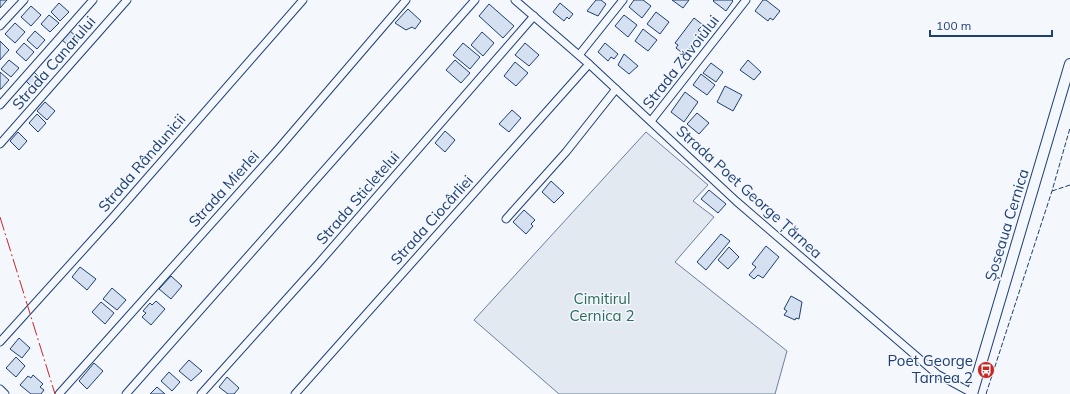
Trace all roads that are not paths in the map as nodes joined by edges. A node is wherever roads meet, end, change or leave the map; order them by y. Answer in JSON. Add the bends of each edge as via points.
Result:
{"nodes":[{"id":1,"x":24,"y":0,"type":"edge"},
{"id":2,"x":92,"y":0,"type":"edge"},
{"id":3,"x":127,"y":0,"type":"edge"},
{"id":4,"x":303,"y":0,"type":"edge"},
{"id":5,"x":406,"y":0,"type":"edge"},
{"id":6,"x":475,"y":0,"type":"edge"},
{"id":7,"x":515,"y":0,"type":"edge"},
{"id":8,"x":623,"y":0,"type":"edge"},
{"id":9,"x":746,"y":0,"type":"edge"},
{"id":10,"x":534,"y":16,"type":"junction"},
{"id":11,"x":0,"y":26,"type":"edge"},
{"id":12,"x":579,"y":55,"type":"junction"},
{"id":13,"x":589,"y":64,"type":"junction"},
{"id":14,"x":1070,"y":64,"type":"edge"},
{"id":15,"x":616,"y":89,"type":"junction"},
{"id":16,"x":0,"y":105,"type":"edge"},
{"id":17,"x":651,"y":121,"type":"junction"},
{"id":18,"x":0,"y":144,"type":"edge"},
{"id":19,"x":506,"y":218,"type":"dead end"},
{"id":20,"x":0,"y":342,"type":"edge"},
{"id":21,"x":0,"y":390,"type":"edge"},
{"id":22,"x":972,"y":393,"type":"edge"},
{"id":23,"x":5,"y":394,"type":"edge"},
{"id":24,"x":59,"y":394,"type":"edge"},
{"id":25,"x":126,"y":394,"type":"edge"},
{"id":26,"x":201,"y":394,"type":"edge"},
{"id":27,"x":295,"y":394,"type":"edge"}],
"edges":[{"from":1,"to":11,"type":"street"},
{"from":2,"to":16,"type":"street"},
{"from":3,"to":18,"type":"street","name":"Strada Canarului"},
{"from":4,"to":20,"type":"street","name":"Strada Rândunicii"},
{"from":5,"to":24,"type":"street","name":"Strada Mierlei","via":[[279,148]]},
{"from":6,"to":25,"type":"street"},
{"from":7,"to":10,"type":"street","name":"Strada Poet George Țărnea"},
{"from":8,"to":12,"type":"street"},
{"from":9,"to":17,"type":"street","name":"Strada Zăvoiului"},
{"from":10,"to":12,"type":"street","name":"Strada Poet George Țărnea"},
{"from":10,"to":26,"type":"street","name":"Strada Sticletelui"},
{"from":12,"to":13,"type":"street","name":"Strada Poet George Țărnea"},
{"from":13,"to":15,"type":"street","name":"Strada Poet George Țărnea"},
{"from":13,"to":27,"type":"street","name":"Strada Ciocârliei"},
{"from":14,"to":22,"type":"main road","name":"Șoseaua Cernica"},
{"from":15,"to":17,"type":"street","name":"Strada Poet George Țărnea"},
{"from":15,"to":19,"type":"street","via":[[566,152]]},
{"from":17,"to":22,"type":"street","name":"Strada Poet George Țărnea","via":[[736,201],[937,374]]},
{"from":21,"to":23,"type":"street"}]}
